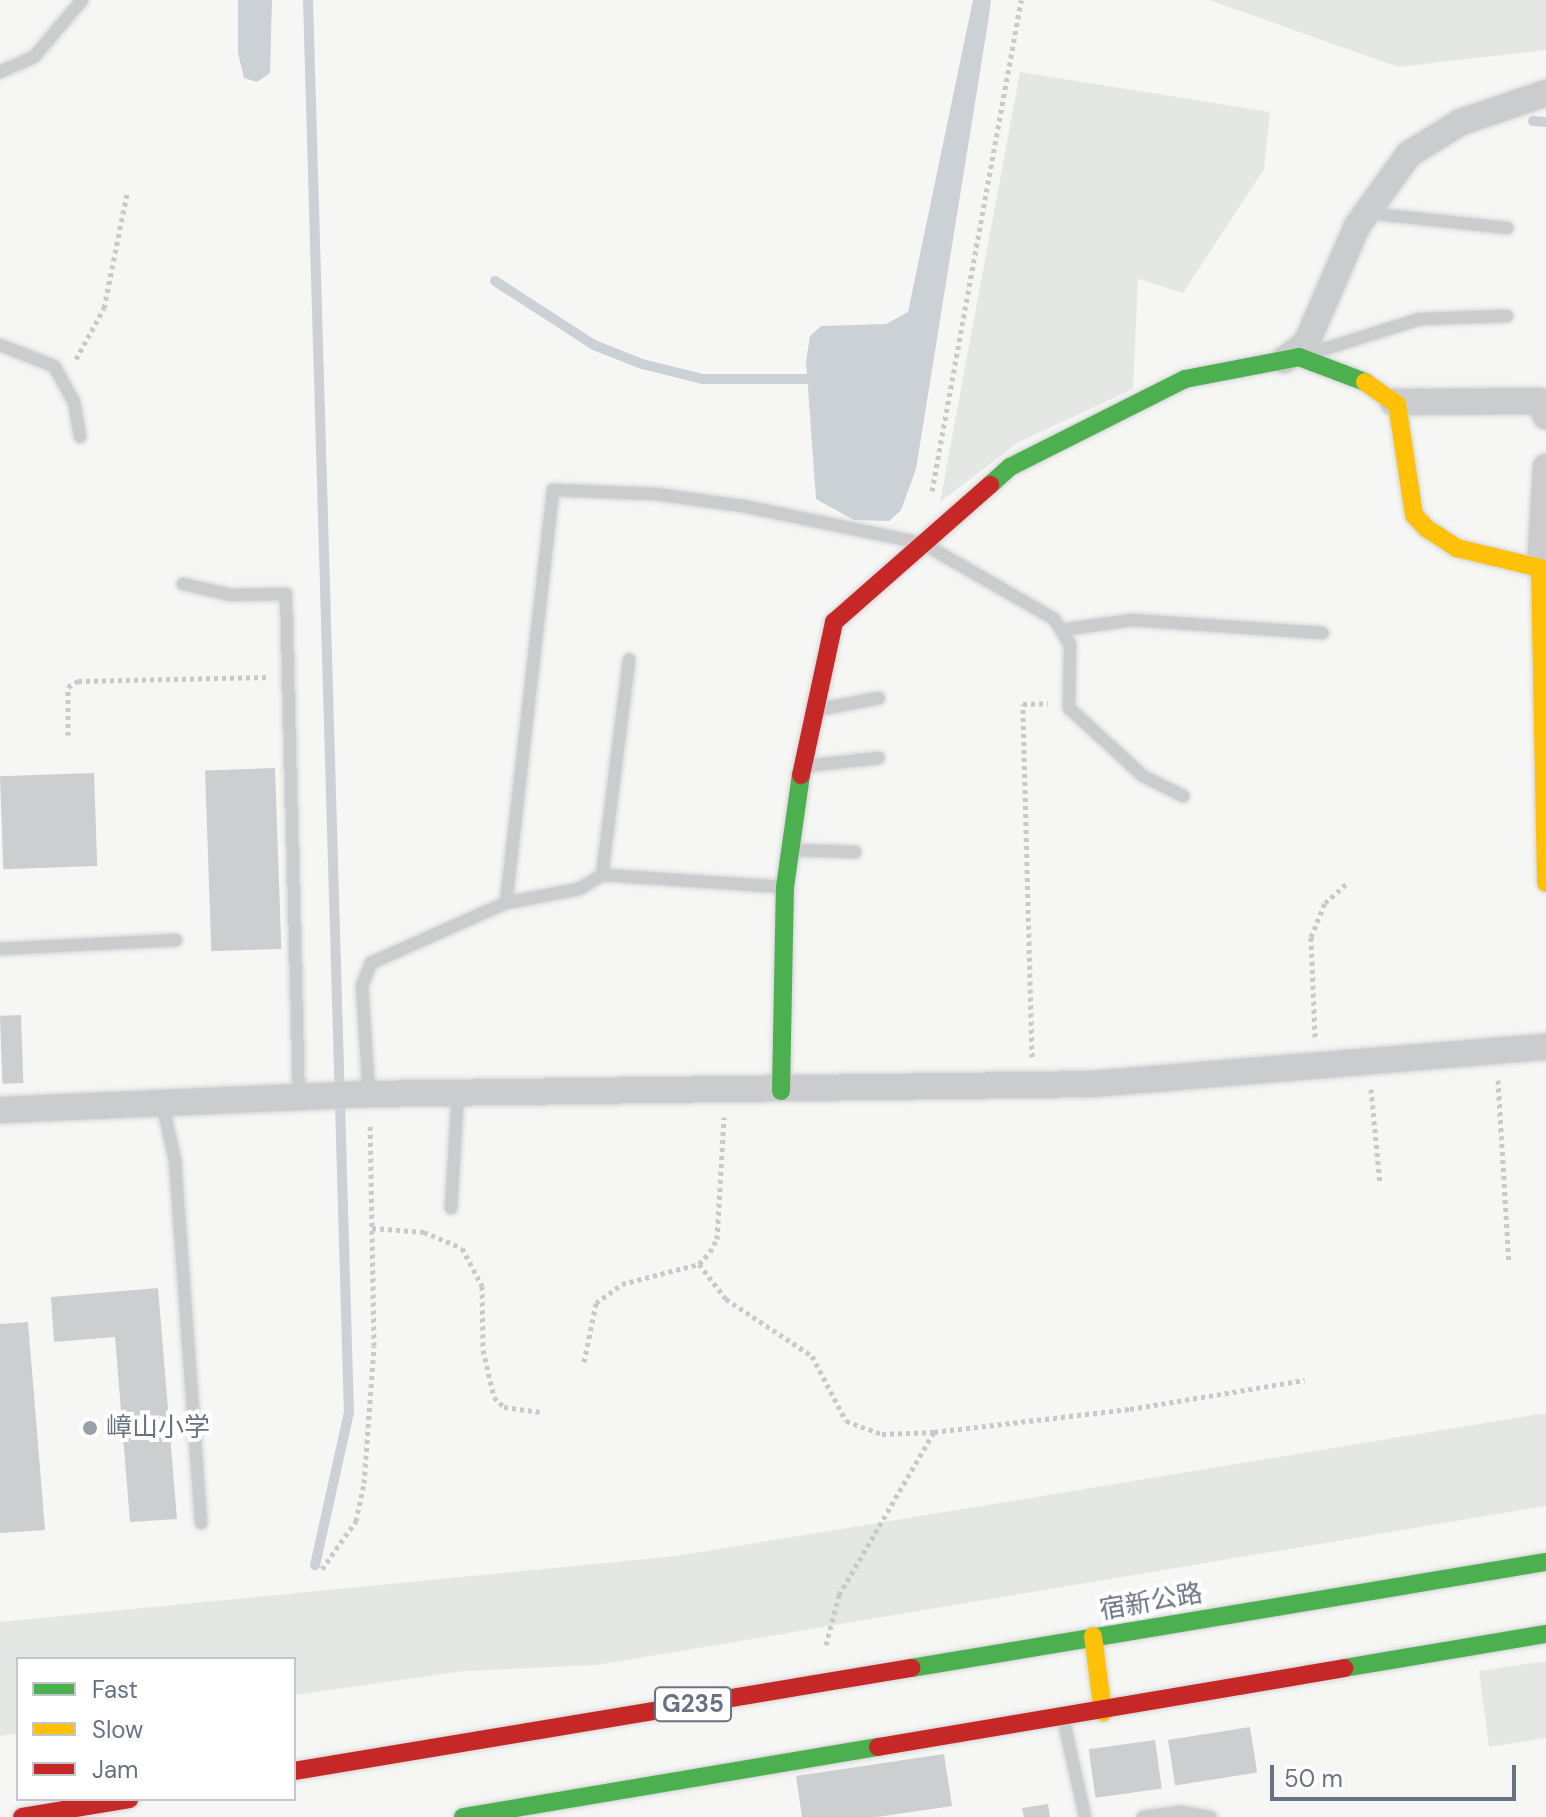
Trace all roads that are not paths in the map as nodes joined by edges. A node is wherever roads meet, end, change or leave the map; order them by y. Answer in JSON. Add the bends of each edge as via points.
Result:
{"nodes":[{"id":1,"x":82,"y":0,"type":"edge"},
{"id":2,"x":0,"y":72,"type":"edge"},
{"id":3,"x":1546,"y":93,"type":"edge"},
{"id":4,"x":1365,"y":213,"type":"junction"},
{"id":5,"x":1507,"y":228,"type":"dead end"},
{"id":6,"x":1507,"y":316,"type":"dead end"},
{"id":7,"x":0,"y":345,"type":"edge"},
{"id":8,"x":1292,"y":358,"type":"junction"},
{"id":9,"x":1393,"y":402,"type":"junction"},
{"id":10,"x":1546,"y":416,"type":"edge"},
{"id":11,"x":80,"y":436,"type":"dead end"},
{"id":12,"x":1546,"y":467,"type":"edge"},
{"id":13,"x":922,"y":543,"type":"junction"},
{"id":14,"x":1540,"y":568,"type":"junction"},
{"id":15,"x":183,"y":584,"type":"dead end"},
{"id":16,"x":1061,"y":630,"type":"junction"},
{"id":17,"x":1323,"y":633,"type":"dead end"},
{"id":18,"x":629,"y":660,"type":"dead end"},
{"id":19,"x":879,"y":698,"type":"dead end"},
{"id":20,"x":811,"y":710,"type":"junction"},
{"id":21,"x":879,"y":758,"type":"dead end"},
{"id":22,"x":803,"y":766,"type":"junction"},
{"id":23,"x":1183,"y":796,"type":"dead end"},
{"id":24,"x":790,"y":850,"type":"junction"},
{"id":25,"x":855,"y":852,"type":"dead end"},
{"id":26,"x":602,"y":875,"type":"junction"},
{"id":27,"x":1546,"y":883,"type":"edge"},
{"id":28,"x":785,"y":887,"type":"junction"},
{"id":29,"x":506,"y":903,"type":"junction"},
{"id":30,"x":176,"y":940,"type":"dead end"},
{"id":31,"x":0,"y":949,"type":"edge"},
{"id":32,"x":1546,"y":1047,"type":"edge"},
{"id":33,"x":781,"y":1091,"type":"junction"},
{"id":34,"x":365,"y":1094,"type":"junction"},
{"id":35,"x":458,"y":1094,"type":"junction"},
{"id":36,"x":305,"y":1096,"type":"junction"},
{"id":37,"x":162,"y":1102,"type":"junction"},
{"id":38,"x":0,"y":1110,"type":"edge"},
{"id":39,"x":451,"y":1208,"type":"dead end"},
{"id":40,"x":201,"y":1523,"type":"dead end"},
{"id":41,"x":1546,"y":1562,"type":"edge"},
{"id":42,"x":1546,"y":1634,"type":"edge"},
{"id":43,"x":1093,"y":1636,"type":"junction"},
{"id":44,"x":1103,"y":1712,"type":"junction"},
{"id":45,"x":1064,"y":1718,"type":"junction"},
{"id":46,"x":296,"y":1771,"type":"edge"},
{"id":47,"x":117,"y":1801,"type":"edge"},
{"id":48,"x":498,"y":1814,"type":"edge"},
{"id":49,"x":22,"y":1817,"type":"edge"},
{"id":50,"x":463,"y":1817,"type":"edge"},
{"id":51,"x":1085,"y":1817,"type":"edge"},
{"id":52,"x":1143,"y":1817,"type":"edge"},
{"id":53,"x":1211,"y":1817,"type":"edge"}],
"edges":[{"from":1,"to":2,"type":"lane","via":[[34,57]]},
{"from":3,"to":4,"type":"street","via":[[1425,141],[1384,181]]},
{"from":4,"to":5,"type":"lane"},
{"from":4,"to":8,"type":"street","via":[[1306,344]]},
{"from":6,"to":8,"type":"lane","via":[[1420,319]]},
{"from":7,"to":11,"type":"lane","via":[[54,366],[74,402]]},
{"from":8,"to":9,"type":"main road","via":[[1369,384]]},
{"from":8,"to":13,"type":"main road","via":[[1185,379],[1081,426],[1010,467]]},
{"from":9,"to":10,"type":"street","via":[[1539,401]]},
{"from":9,"to":14,"type":"main road","via":[[1414,515],[1457,548]]},
{"from":12,"to":14,"type":"street"},
{"from":13,"to":16,"type":"lane","via":[[1054,619]]},
{"from":13,"to":20,"type":"main road","via":[[834,622]]},
{"from":13,"to":29,"type":"lane","via":[[729,504],[553,490]]},
{"from":14,"to":27,"type":"main road"},
{"from":15,"to":36,"type":"lane","via":[[231,595],[286,594]]},
{"from":16,"to":17,"type":"lane","via":[[1132,620]]},
{"from":16,"to":23,"type":"lane","via":[[1073,668],[1069,702],[1143,776]]},
{"from":18,"to":26,"type":"lane"},
{"from":19,"to":20,"type":"lane"},
{"from":20,"to":22,"type":"main road"},
{"from":21,"to":22,"type":"lane"},
{"from":22,"to":24,"type":"main road"},
{"from":24,"to":25,"type":"lane"},
{"from":24,"to":28,"type":"main road"},
{"from":26,"to":28,"type":"lane"},
{"from":26,"to":29,"type":"lane","via":[[579,889]]},
{"from":28,"to":33,"type":"main road"},
{"from":29,"to":34,"type":"lane","via":[[384,953],[363,973]]},
{"from":30,"to":31,"type":"lane"},
{"from":32,"to":33,"type":"street","via":[[1317,1068],[1032,1085]]},
{"from":33,"to":35,"type":"street"},
{"from":34,"to":35,"type":"street"},
{"from":34,"to":36,"type":"street"},
{"from":35,"to":39,"type":"lane"},
{"from":36,"to":37,"type":"street"},
{"from":37,"to":38,"type":"street"},
{"from":37,"to":40,"type":"lane","via":[[175,1160]]},
{"from":41,"to":43,"type":"main road","name":"宿新公路","number":"G235"},
{"from":42,"to":44,"type":"main road"},
{"from":43,"to":44,"type":"main road","name":"宿新公路"},
{"from":43,"to":46,"type":"main road","number":"G235"},
{"from":44,"to":45,"type":"main road"},
{"from":45,"to":48,"type":"main road"},
{"from":45,"to":51,"type":"lane"},
{"from":47,"to":49,"type":"main road"},
{"from":48,"to":50,"type":"main road"},
{"from":52,"to":53,"type":"lane","via":[[1180,1812]]}]}
